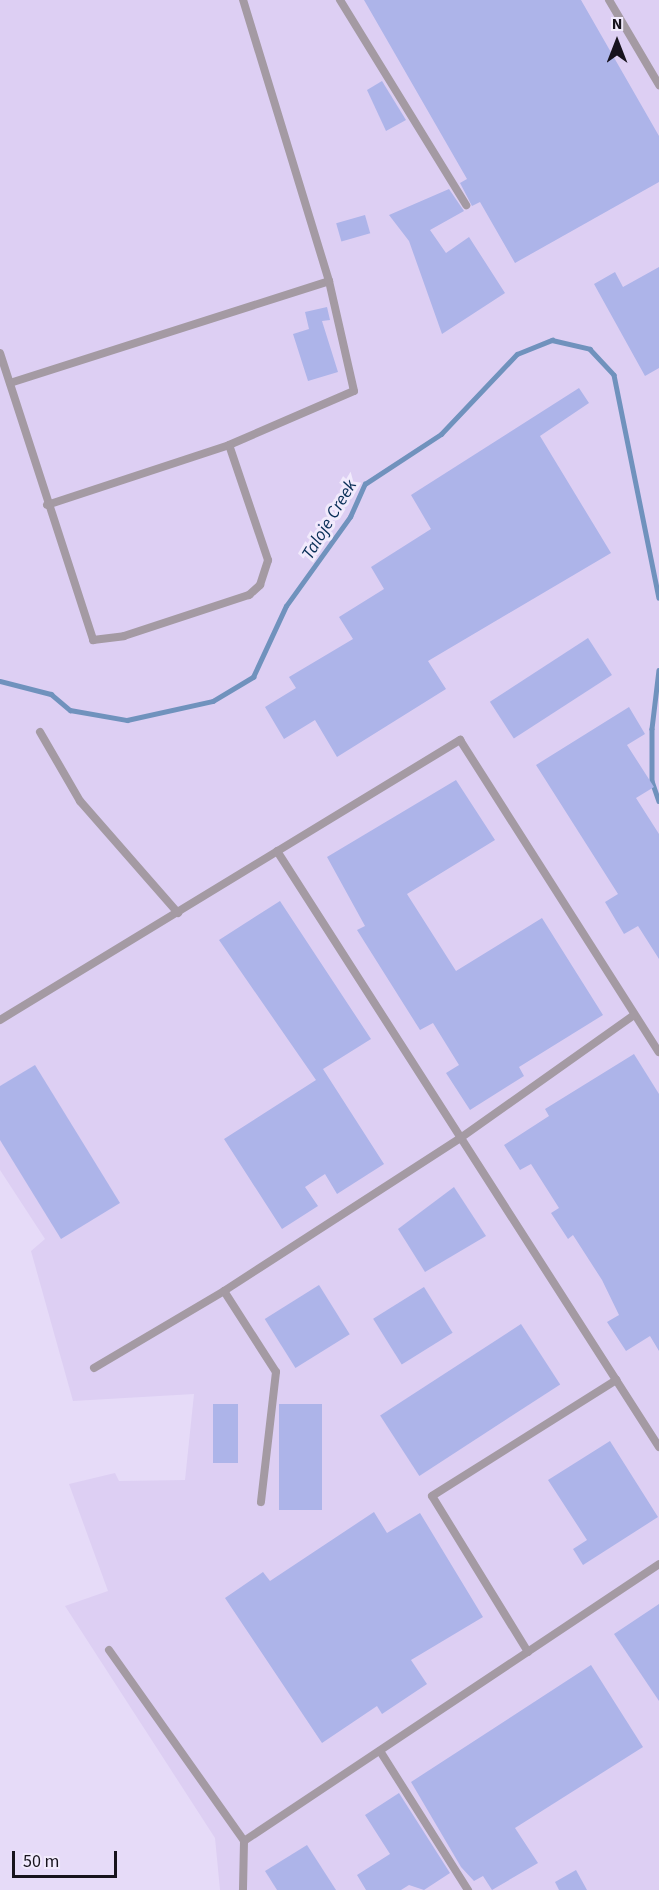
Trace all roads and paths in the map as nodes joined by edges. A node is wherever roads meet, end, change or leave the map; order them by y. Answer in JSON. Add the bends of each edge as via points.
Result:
{"nodes":[{"id":1,"x":243,"y":0,"type":"edge"},
{"id":2,"x":340,"y":0,"type":"edge"},
{"id":3,"x":609,"y":0,"type":"edge"},
{"id":4,"x":659,"y":85,"type":"edge"},
{"id":5,"x":466,"y":205,"type":"dead end"},
{"id":6,"x":329,"y":281,"type":"junction"},
{"id":7,"x":0,"y":353,"type":"edge"},
{"id":8,"x":10,"y":383,"type":"junction"},
{"id":9,"x":230,"y":446,"type":"junction"},
{"id":10,"x":47,"y":505,"type":"junction"},
{"id":11,"x":40,"y":732,"type":"dead end"},
{"id":12,"x":277,"y":852,"type":"junction"},
{"id":13,"x":178,"y":913,"type":"junction"},
{"id":14,"x":634,"y":1015,"type":"junction"},
{"id":15,"x":0,"y":1020,"type":"edge"},
{"id":16,"x":659,"y":1052,"type":"edge"},
{"id":17,"x":459,"y":1139,"type":"junction"},
{"id":18,"x":224,"y":1292,"type":"junction"},
{"id":19,"x":94,"y":1368,"type":"dead end"},
{"id":20,"x":616,"y":1380,"type":"junction"},
{"id":21,"x":659,"y":1447,"type":"edge"},
{"id":22,"x":261,"y":1502,"type":"dead end"},
{"id":23,"x":659,"y":1564,"type":"edge"},
{"id":24,"x":109,"y":1650,"type":"dead end"},
{"id":25,"x":528,"y":1652,"type":"junction"},
{"id":26,"x":380,"y":1750,"type":"junction"},
{"id":27,"x":244,"y":1841,"type":"junction"},
{"id":28,"x":243,"y":1890,"type":"edge"},
{"id":29,"x":468,"y":1890,"type":"edge"}],
"edges":[{"from":1,"to":6,"type":"lane"},
{"from":2,"to":5,"type":"lane"},
{"from":3,"to":4,"type":"lane"},
{"from":6,"to":8,"type":"lane"},
{"from":6,"to":9,"type":"lane","via":[[354,392]]},
{"from":7,"to":8,"type":"lane"},
{"from":8,"to":10,"type":"lane"},
{"from":9,"to":10,"type":"lane"},
{"from":9,"to":10,"type":"lane","via":[[268,560],[260,585],[249,595],[124,636],[98,641],[91,636]]},
{"from":11,"to":13,"type":"lane","via":[[80,801]]},
{"from":12,"to":13,"type":"lane"},
{"from":12,"to":14,"type":"lane","via":[[453,742],[465,743]]},
{"from":12,"to":17,"type":"lane"},
{"from":13,"to":15,"type":"lane"},
{"from":14,"to":16,"type":"lane"},
{"from":14,"to":17,"type":"lane"},
{"from":17,"to":18,"type":"lane"},
{"from":17,"to":20,"type":"lane"},
{"from":18,"to":19,"type":"lane"},
{"from":18,"to":22,"type":"lane","via":[[276,1372]]},
{"from":20,"to":21,"type":"lane"},
{"from":20,"to":25,"type":"lane","via":[[432,1496]]},
{"from":23,"to":25,"type":"lane"},
{"from":24,"to":27,"type":"lane"},
{"from":25,"to":26,"type":"lane"},
{"from":26,"to":27,"type":"lane"},
{"from":26,"to":29,"type":"lane"},
{"from":27,"to":28,"type":"lane"}]}
